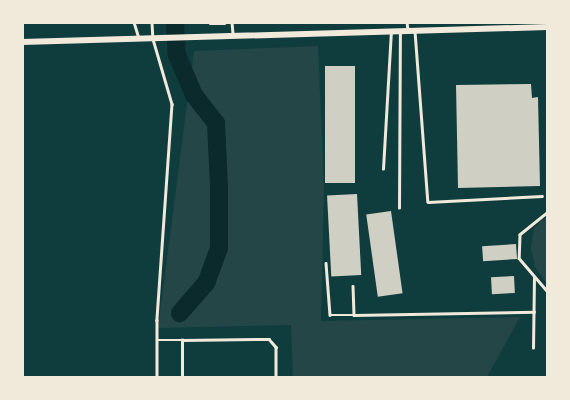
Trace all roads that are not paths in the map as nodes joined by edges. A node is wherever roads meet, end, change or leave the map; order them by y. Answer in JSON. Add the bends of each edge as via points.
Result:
{"nodes":[{"id":1,"x":134,"y":22,"type":"edge"},
{"id":2,"x":152,"y":22,"type":"edge"},
{"id":3,"x":232,"y":22,"type":"edge"},
{"id":4,"x":407,"y":22,"type":"edge"},
{"id":5,"x":548,"y":27,"type":"edge"},
{"id":6,"x":391,"y":30,"type":"junction"},
{"id":7,"x":400,"y":30,"type":"junction"},
{"id":8,"x":408,"y":30,"type":"junction"},
{"id":9,"x":415,"y":30,"type":"junction"},
{"id":10,"x":233,"y":34,"type":"junction"},
{"id":11,"x":153,"y":39,"type":"junction"},
{"id":12,"x":140,"y":40,"type":"junction"},
{"id":13,"x":22,"y":42,"type":"edge"},
{"id":14,"x":383,"y":170,"type":"dead end"},
{"id":15,"x":542,"y":196,"type":"dead end"},
{"id":16,"x":399,"y":208,"type":"dead end"},
{"id":17,"x":548,"y":212,"type":"edge"},
{"id":18,"x":326,"y":263,"type":"dead end"},
{"id":19,"x":534,"y":276,"type":"junction"},
{"id":20,"x":353,"y":286,"type":"dead end"},
{"id":21,"x":548,"y":292,"type":"edge"},
{"id":22,"x":534,"y":312,"type":"junction"},
{"id":23,"x":354,"y":315,"type":"junction"},
{"id":24,"x":157,"y":340,"type":"junction"},
{"id":25,"x":182,"y":340,"type":"junction"},
{"id":26,"x":533,"y":348,"type":"dead end"},
{"id":27,"x":157,"y":378,"type":"edge"},
{"id":28,"x":182,"y":378,"type":"edge"},
{"id":29,"x":276,"y":378,"type":"edge"}],
"edges":[{"from":1,"to":12,"type":"lane"},
{"from":2,"to":11,"type":"lane"},
{"from":3,"to":10,"type":"lane"},
{"from":4,"to":8,"type":"lane"},
{"from":5,"to":9,"type":"main road"},
{"from":6,"to":7,"type":"main road"},
{"from":6,"to":10,"type":"main road"},
{"from":6,"to":14,"type":"lane"},
{"from":7,"to":8,"type":"main road"},
{"from":7,"to":16,"type":"lane"},
{"from":8,"to":9,"type":"main road"},
{"from":9,"to":15,"type":"lane","via":[[428,202]]},
{"from":10,"to":11,"type":"main road"},
{"from":11,"to":12,"type":"main road"},
{"from":11,"to":24,"type":"lane","via":[[172,104]]},
{"from":12,"to":13,"type":"main road"},
{"from":17,"to":19,"type":"lane","via":[[520,235],[519,258]]},
{"from":18,"to":23,"type":"lane","via":[[330,315]]},
{"from":19,"to":21,"type":"lane"},
{"from":19,"to":22,"type":"lane"},
{"from":20,"to":23,"type":"lane"},
{"from":22,"to":23,"type":"lane"},
{"from":22,"to":26,"type":"lane"},
{"from":24,"to":25,"type":"lane"},
{"from":24,"to":27,"type":"lane"},
{"from":25,"to":28,"type":"lane"},
{"from":25,"to":29,"type":"lane","via":[[272,340],[276,347]]}]}
